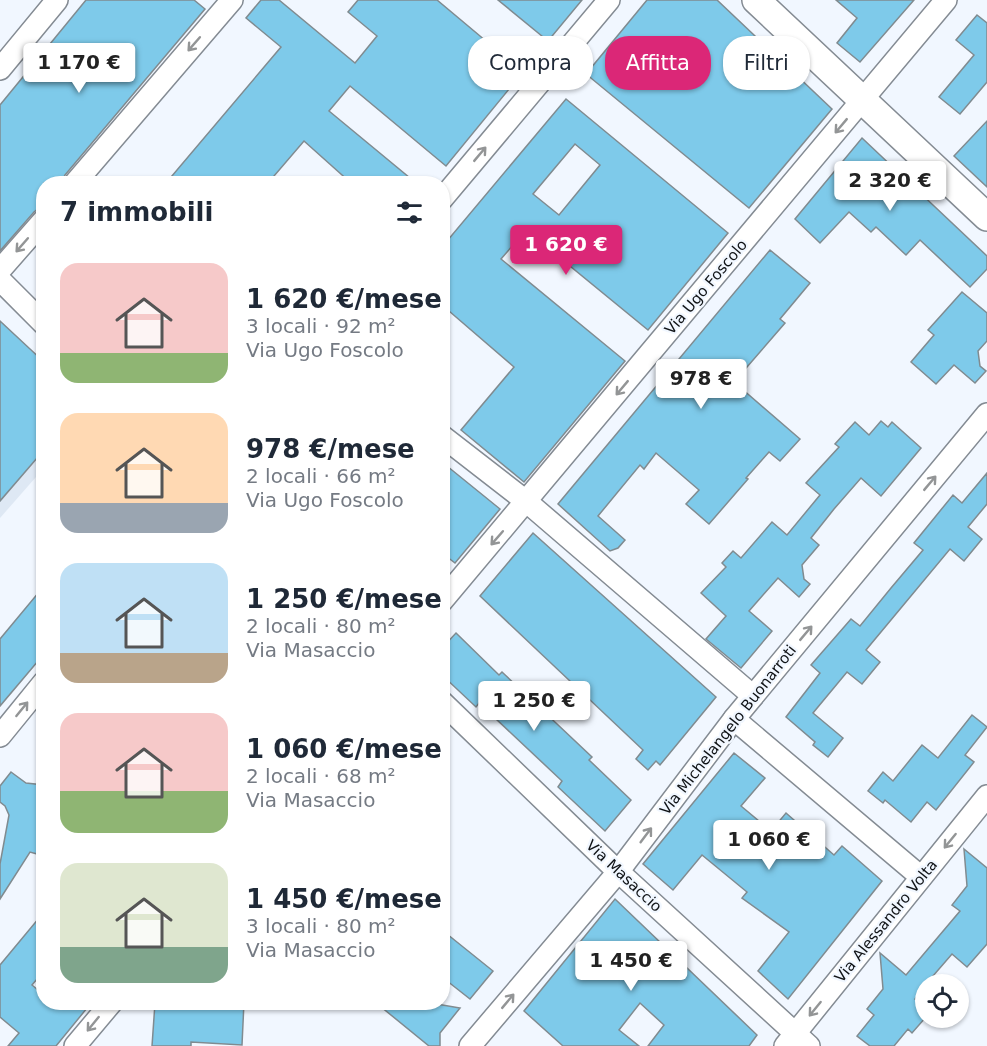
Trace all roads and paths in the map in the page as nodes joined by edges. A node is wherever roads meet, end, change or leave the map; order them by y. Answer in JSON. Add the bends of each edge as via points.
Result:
{"nodes":[{"id":1,"x":57,"y":0,"type":"edge"},
{"id":2,"x":232,"y":0,"type":"edge"},
{"id":3,"x":609,"y":0,"type":"edge"},
{"id":4,"x":756,"y":0,"type":"edge"},
{"id":5,"x":946,"y":0,"type":"edge"},
{"id":6,"x":0,"y":69,"type":"edge"},
{"id":7,"x":862,"y":100,"type":"junction"},
{"id":8,"x":81,"y":176,"type":"edge"},
{"id":9,"x":450,"y":189,"type":"edge"},
{"id":10,"x":987,"y":217,"type":"edge"},
{"id":11,"x":36,"y":229,"type":"edge"},
{"id":12,"x":0,"y":270,"type":"edge"},
{"id":13,"x":0,"y":280,"type":"edge"},
{"id":14,"x":36,"y":316,"type":"edge"},
{"id":15,"x":987,"y":414,"type":"edge"},
{"id":16,"x":450,"y":442,"type":"edge"},
{"id":17,"x":527,"y":502,"type":"junction"},
{"id":18,"x":450,"y":593,"type":"edge"},
{"id":19,"x":36,"y":692,"type":"edge"},
{"id":20,"x":753,"y":696,"type":"junction"},
{"id":21,"x":450,"y":710,"type":"edge"},
{"id":22,"x":734,"y":719,"type":"junction"},
{"id":23,"x":0,"y":736,"type":"edge"},
{"id":24,"x":987,"y":796,"type":"edge"},
{"id":25,"x":618,"y":872,"type":"junction"},
{"id":26,"x":921,"y":877,"type":"junction"},
{"id":27,"x":105,"y":1010,"type":"edge"},
{"id":28,"x":797,"y":1042,"type":"edge"},
{"id":29,"x":75,"y":1046,"type":"edge"},
{"id":30,"x":470,"y":1046,"type":"edge"}],
"edges":[{"from":1,"to":6,"type":"street"},
{"from":2,"to":8,"type":"street","one_way":true},
{"from":9,"to":3,"type":"street","one_way":true},
{"from":4,"to":7,"type":"main road"},
{"from":5,"to":7,"type":"street","name":"Via Ugo Foscolo"},
{"from":7,"to":10,"type":"main road"},
{"from":7,"to":17,"type":"street","name":"Via Ugo Foscolo","one_way":true},
{"from":11,"to":12,"type":"street","one_way":true},
{"from":13,"to":14,"type":"street"},
{"from":20,"to":15,"type":"street","name":"Via Michelangelo Buonarroti","one_way":true},
{"from":16,"to":17,"type":"street"},
{"from":17,"to":18,"type":"street","name":"Via Ugo Foscolo","one_way":true},
{"from":17,"to":20,"type":"street"},
{"from":23,"to":19,"type":"street","one_way":true},
{"from":20,"to":22,"type":"street","name":"Via Michelangelo Buonarroti"},
{"from":21,"to":25,"type":"street","name":"Via Masaccio"},
{"from":25,"to":22,"type":"street","name":"Via Michelangelo Buonarroti","one_way":true},
{"from":22,"to":26,"type":"street"},
{"from":24,"to":26,"type":"street","name":"Via Alessandro Volta","one_way":true},
{"from":25,"to":28,"type":"street","name":"Via Masaccio"},
{"from":30,"to":25,"type":"street","name":"Via Michelangelo Buonarroti","one_way":true},
{"from":26,"to":28,"type":"street","name":"Via Alessandro Volta","one_way":true},
{"from":27,"to":29,"type":"street","one_way":true}]}
